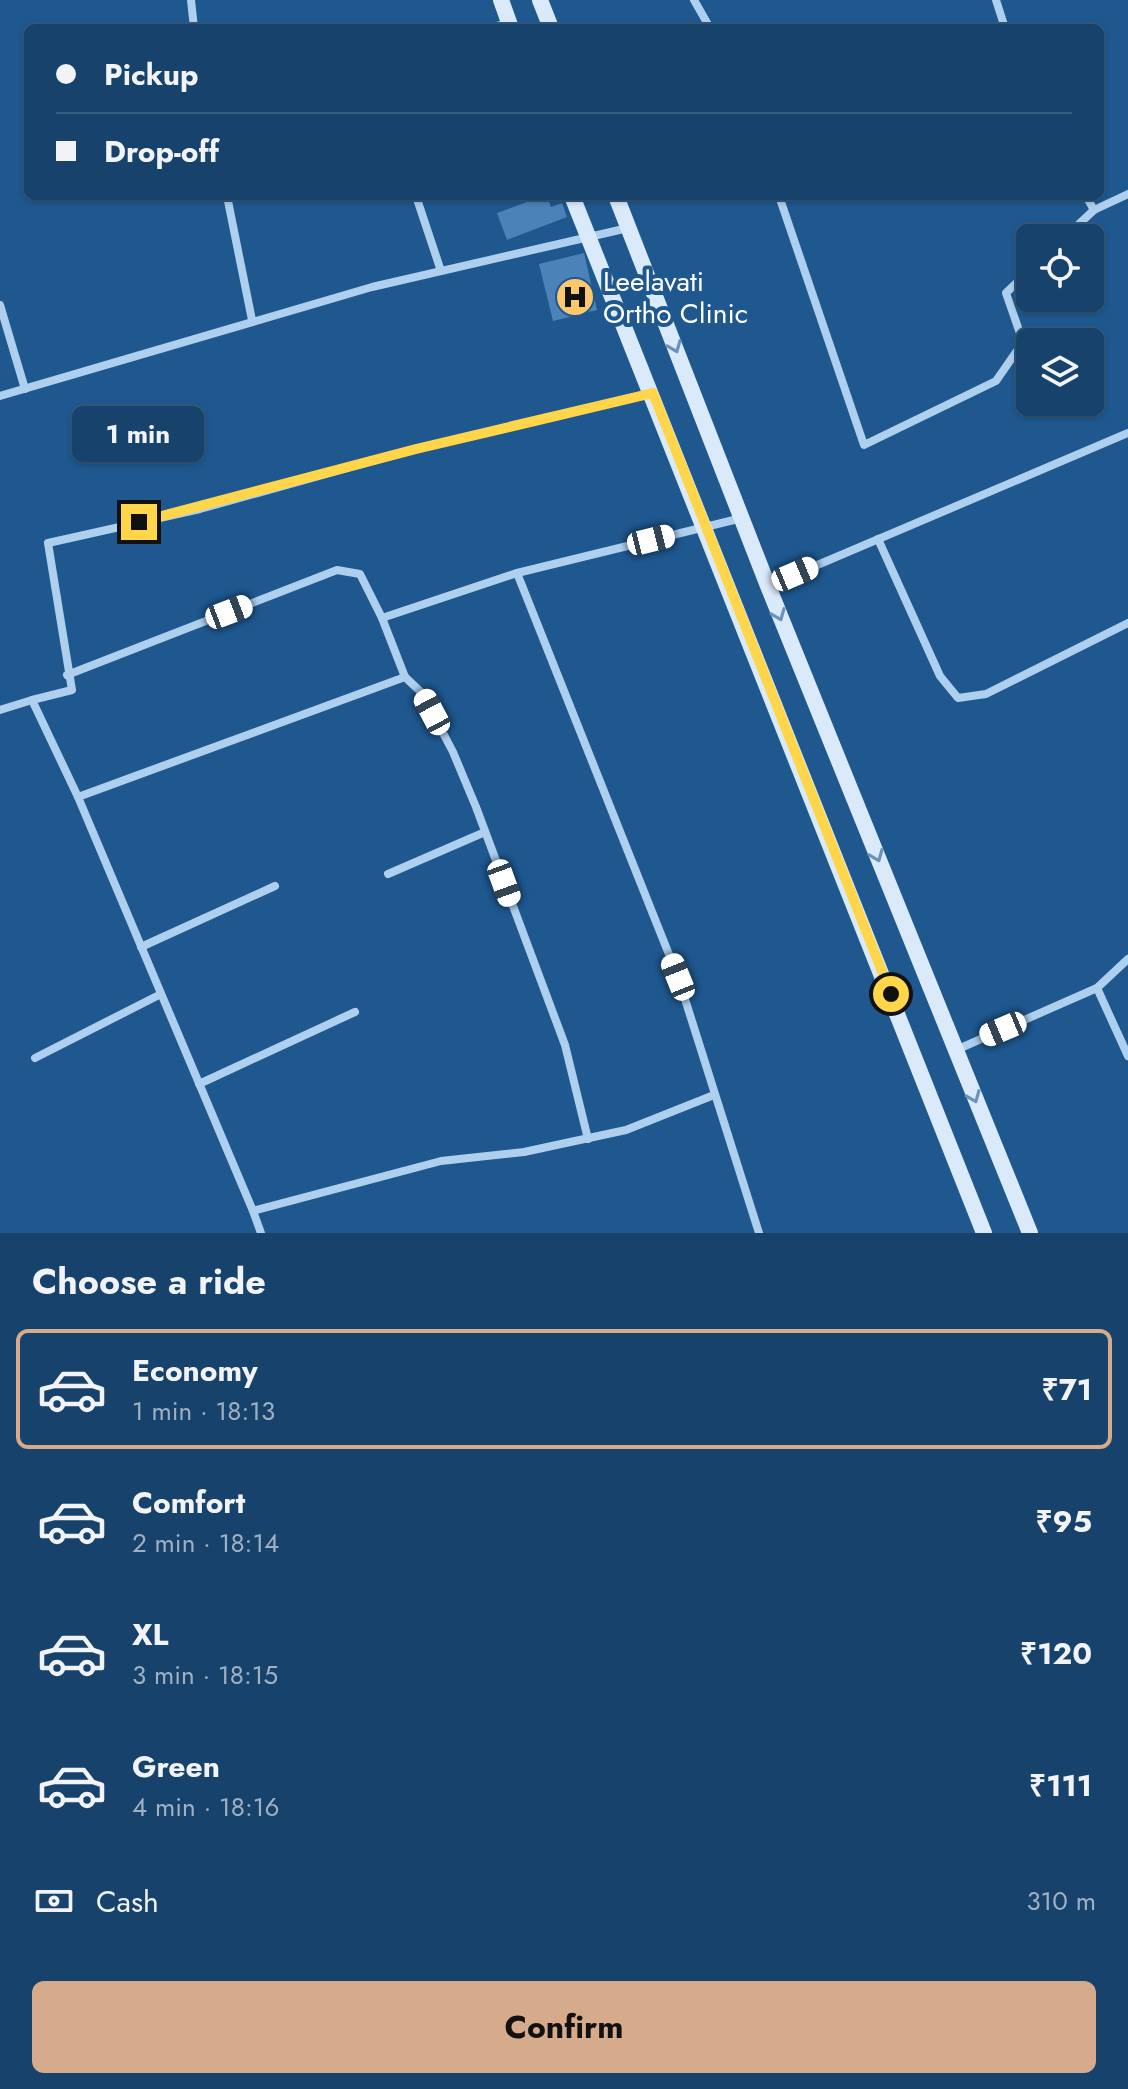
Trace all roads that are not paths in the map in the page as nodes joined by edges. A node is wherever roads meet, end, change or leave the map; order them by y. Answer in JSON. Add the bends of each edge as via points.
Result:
{"nodes":[{"id":1,"x":191,"y":0,"type":"edge"},
{"id":2,"x":501,"y":0,"type":"edge"},
{"id":3,"x":540,"y":0,"type":"edge"},
{"id":4,"x":694,"y":0,"type":"edge"},
{"id":5,"x":996,"y":0,"type":"edge"},
{"id":6,"x":194,"y":24,"type":"edge"},
{"id":7,"x":510,"y":24,"type":"edge"},
{"id":8,"x":549,"y":24,"type":"edge"},
{"id":9,"x":708,"y":24,"type":"edge"},
{"id":10,"x":1004,"y":24,"type":"edge"},
{"id":11,"x":1128,"y":194,"type":"edge"},
{"id":12,"x":228,"y":200,"type":"edge"},
{"id":13,"x":417,"y":200,"type":"edge"},
{"id":14,"x":573,"y":200,"type":"edge"},
{"id":15,"x":618,"y":200,"type":"edge"},
{"id":16,"x":780,"y":200,"type":"edge"},
{"id":17,"x":1088,"y":200,"type":"edge"},
{"id":18,"x":1094,"y":210,"type":"junction"},
{"id":19,"x":1079,"y":224,"type":"edge"},
{"id":20,"x":628,"y":228,"type":"junction"},
{"id":21,"x":587,"y":238,"type":"junction"},
{"id":22,"x":440,"y":268,"type":"junction"},
{"id":23,"x":1016,"y":283,"type":"edge"},
{"id":24,"x":0,"y":305,"type":"edge"},
{"id":25,"x":252,"y":320,"type":"junction"},
{"id":26,"x":25,"y":389,"type":"junction"},
{"id":27,"x":653,"y":393,"type":"junction"},
{"id":28,"x":0,"y":396,"type":"edge"},
{"id":29,"x":1128,"y":433,"type":"edge"},
{"id":30,"x":742,"y":518,"type":"junction"},
{"id":31,"x":704,"y":527,"type":"junction"},
{"id":32,"x":878,"y":539,"type":"junction"},
{"id":33,"x":517,"y":573,"type":"junction"},
{"id":34,"x":768,"y":586,"type":"junction"},
{"id":35,"x":382,"y":618,"type":"junction"},
{"id":36,"x":1128,"y":623,"type":"edge"},
{"id":37,"x":67,"y":675,"type":"junction"},
{"id":38,"x":405,"y":677,"type":"junction"},
{"id":39,"x":32,"y":700,"type":"junction"},
{"id":40,"x":0,"y":710,"type":"edge"},
{"id":41,"x":78,"y":797,"type":"junction"},
{"id":42,"x":485,"y":832,"type":"junction"},
{"id":43,"x":388,"y":874,"type":"dead end"},
{"id":44,"x":275,"y":886,"type":"dead end"},
{"id":45,"x":141,"y":947,"type":"junction"},
{"id":46,"x":1128,"y":959,"type":"edge"},
{"id":47,"x":1097,"y":988,"type":"junction"},
{"id":48,"x":161,"y":994,"type":"junction"},
{"id":49,"x":355,"y":1012,"type":"dead end"},
{"id":50,"x":955,"y":1050,"type":"junction"},
{"id":51,"x":1128,"y":1056,"type":"edge"},
{"id":52,"x":35,"y":1058,"type":"dead end"},
{"id":53,"x":199,"y":1084,"type":"junction"},
{"id":54,"x":714,"y":1095,"type":"junction"},
{"id":55,"x":588,"y":1139,"type":"junction"},
{"id":56,"x":253,"y":1211,"type":"junction"},
{"id":57,"x":261,"y":1233,"type":"edge"},
{"id":58,"x":759,"y":1233,"type":"edge"},
{"id":59,"x":984,"y":1233,"type":"edge"},
{"id":60,"x":1030,"y":1233,"type":"edge"}],
"edges":[{"from":1,"to":6,"type":"street"},
{"from":2,"to":7,"type":"main road"},
{"from":3,"to":8,"type":"main road"},
{"from":4,"to":9,"type":"street"},
{"from":5,"to":10,"type":"street"},
{"from":11,"to":18,"type":"street"},
{"from":12,"to":25,"type":"street"},
{"from":13,"to":22,"type":"street"},
{"from":14,"to":21,"type":"main road"},
{"from":15,"to":20,"type":"main road"},
{"from":16,"to":23,"type":"street","via":[[864,445],[996,381],[1023,342],[1006,293]]},
{"from":17,"to":18,"type":"street"},
{"from":18,"to":19,"type":"street"},
{"from":20,"to":21,"type":"street"},
{"from":20,"to":30,"type":"main road","one_way":true},
{"from":21,"to":22,"type":"street"},
{"from":21,"to":27,"type":"main road","via":[[628,345]]},
{"from":22,"to":25,"type":"street"},
{"from":24,"to":26,"type":"street"},
{"from":25,"to":26,"type":"street"},
{"from":26,"to":28,"type":"street"},
{"from":27,"to":31,"type":"main road"},
{"from":27,"to":37,"type":"street","via":[[48,543]]},
{"from":29,"to":32,"type":"street"},
{"from":30,"to":31,"type":"street"},
{"from":30,"to":34,"type":"main road"},
{"from":31,"to":33,"type":"street"},
{"from":31,"to":59,"type":"main road"},
{"from":32,"to":34,"type":"street"},
{"from":32,"to":36,"type":"street","via":[[940,676],[958,698],[986,694]]},
{"from":33,"to":35,"type":"street"},
{"from":33,"to":54,"type":"street","via":[[678,977]]},
{"from":34,"to":50,"type":"main road","one_way":true},
{"from":35,"to":37,"type":"street","via":[[360,574],[337,570]]},
{"from":35,"to":38,"type":"street"},
{"from":37,"to":39,"type":"street","via":[[72,690]]},
{"from":38,"to":41,"type":"street"},
{"from":38,"to":42,"type":"street","via":[[422,693],[453,752]]},
{"from":39,"to":40,"type":"street"},
{"from":39,"to":41,"type":"street"},
{"from":41,"to":45,"type":"street"},
{"from":42,"to":43,"type":"street"},
{"from":42,"to":55,"type":"street","via":[[565,1045]]},
{"from":44,"to":45,"type":"street"},
{"from":45,"to":48,"type":"street"},
{"from":46,"to":47,"type":"street"},
{"from":47,"to":50,"type":"street"},
{"from":47,"to":51,"type":"street"},
{"from":48,"to":52,"type":"street"},
{"from":48,"to":53,"type":"street"},
{"from":49,"to":53,"type":"street"},
{"from":50,"to":60,"type":"main road","one_way":true},
{"from":53,"to":56,"type":"street"},
{"from":54,"to":55,"type":"street","via":[[626,1130]]},
{"from":54,"to":58,"type":"street"},
{"from":55,"to":56,"type":"street","via":[[441,1161]]},
{"from":56,"to":57,"type":"street"}]}
